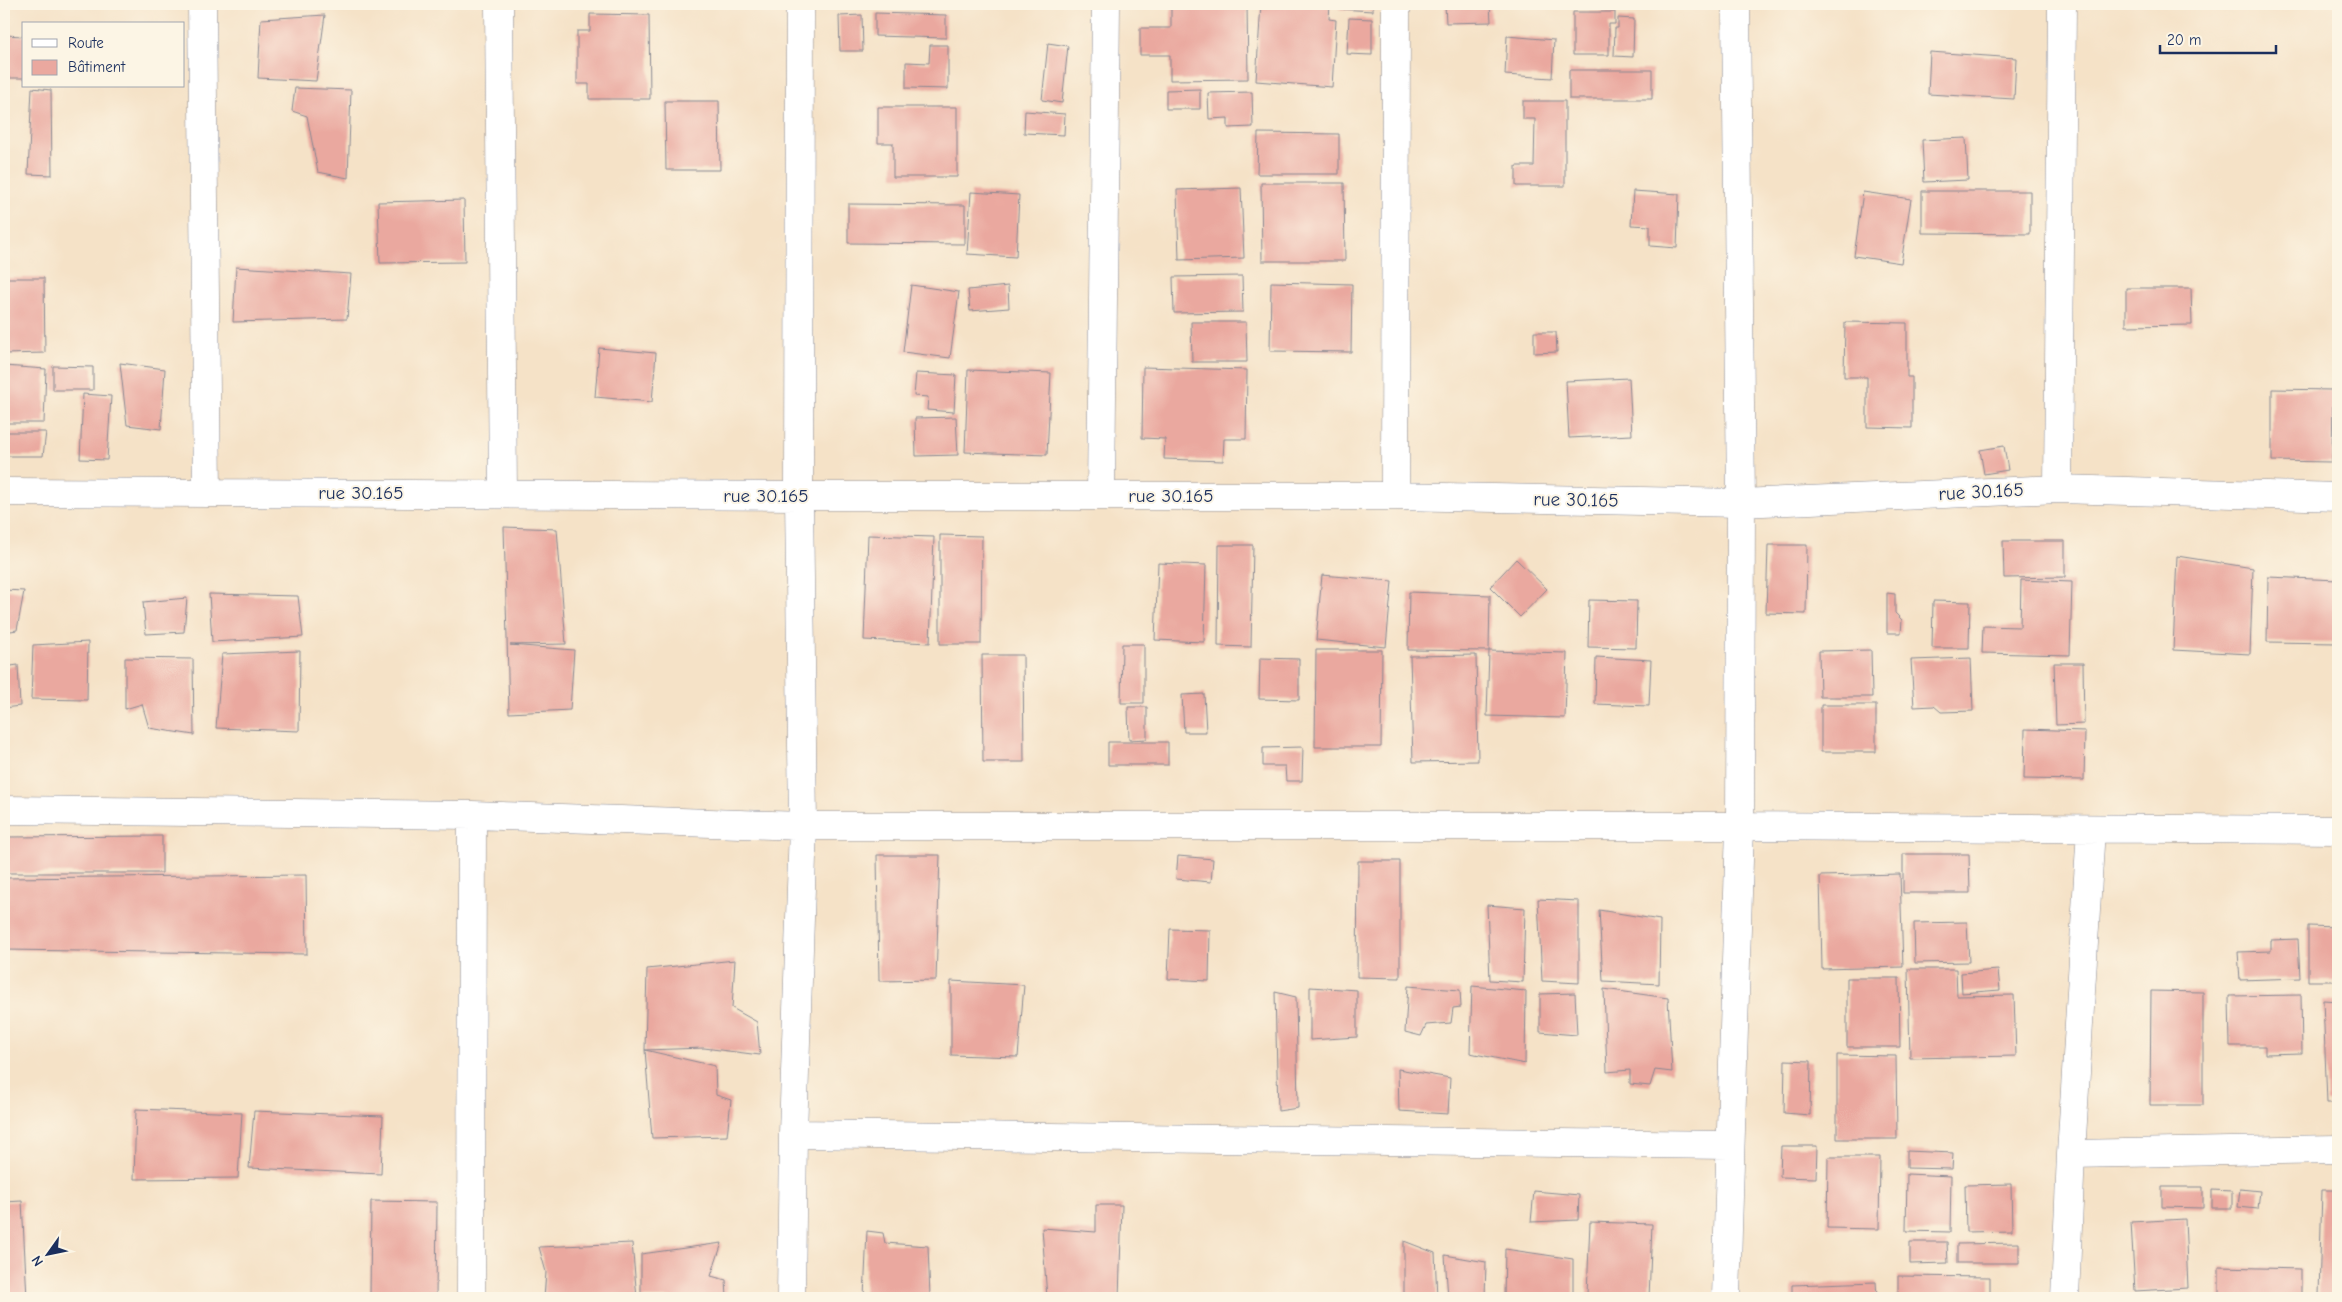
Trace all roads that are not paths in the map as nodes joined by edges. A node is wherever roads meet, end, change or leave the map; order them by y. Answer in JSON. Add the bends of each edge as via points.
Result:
{"nodes":[{"id":1,"x":202,"y":4,"type":"edge"},
{"id":2,"x":499,"y":4,"type":"edge"},
{"id":3,"x":800,"y":4,"type":"edge"},
{"id":4,"x":1106,"y":4,"type":"edge"},
{"id":5,"x":1396,"y":4,"type":"edge"},
{"id":6,"x":1736,"y":4,"type":"edge"},
{"id":7,"x":2062,"y":4,"type":"edge"},
{"id":8,"x":2058,"y":489,"type":"junction"},
{"id":9,"x":4,"y":492,"type":"edge"},
{"id":10,"x":207,"y":493,"type":"junction"},
{"id":11,"x":503,"y":494,"type":"junction"},
{"id":12,"x":799,"y":496,"type":"junction"},
{"id":13,"x":1101,"y":496,"type":"junction"},
{"id":14,"x":1395,"y":496,"type":"junction"},
{"id":15,"x":2338,"y":497,"type":"edge"},
{"id":16,"x":1740,"y":503,"type":"junction"},
{"id":17,"x":4,"y":810,"type":"edge"},
{"id":18,"x":472,"y":815,"type":"junction"},
{"id":19,"x":803,"y":826,"type":"junction"},
{"id":20,"x":1740,"y":826,"type":"junction"},
{"id":21,"x":2091,"y":829,"type":"junction"},
{"id":22,"x":2338,"y":830,"type":"edge"},
{"id":23,"x":793,"y":1134,"type":"junction"},
{"id":24,"x":1729,"y":1145,"type":"junction"},
{"id":25,"x":2338,"y":1148,"type":"edge"},
{"id":26,"x":2071,"y":1154,"type":"junction"},
{"id":27,"x":471,"y":1298,"type":"edge"},
{"id":28,"x":791,"y":1298,"type":"edge"},
{"id":29,"x":1726,"y":1298,"type":"edge"},
{"id":30,"x":2065,"y":1298,"type":"edge"}],
"edges":[{"from":1,"to":10,"type":"street"},
{"from":2,"to":11,"type":"street"},
{"from":3,"to":12,"type":"street"},
{"from":4,"to":13,"type":"street"},
{"from":5,"to":14,"type":"street"},
{"from":6,"to":16,"type":"street"},
{"from":7,"to":8,"type":"street"},
{"from":8,"to":15,"type":"street","name":"rue 30.165"},
{"from":8,"to":16,"type":"street","name":"rue 30.165"},
{"from":9,"to":10,"type":"street","name":"rue 30.165"},
{"from":10,"to":11,"type":"street","name":"rue 30.165"},
{"from":11,"to":12,"type":"street","name":"rue 30.165"},
{"from":12,"to":13,"type":"street","name":"rue 30.165"},
{"from":12,"to":19,"type":"street"},
{"from":13,"to":14,"type":"street","name":"rue 30.165"},
{"from":14,"to":16,"type":"street","name":"rue 30.165"},
{"from":16,"to":20,"type":"street"},
{"from":17,"to":18,"type":"street"},
{"from":18,"to":19,"type":"street"},
{"from":18,"to":27,"type":"street"},
{"from":19,"to":20,"type":"street"},
{"from":19,"to":23,"type":"street"},
{"from":20,"to":21,"type":"street"},
{"from":20,"to":24,"type":"street"},
{"from":21,"to":22,"type":"street"},
{"from":21,"to":26,"type":"street"},
{"from":23,"to":24,"type":"street"},
{"from":23,"to":28,"type":"street"},
{"from":24,"to":29,"type":"street"},
{"from":25,"to":26,"type":"street"},
{"from":26,"to":30,"type":"street"}]}
